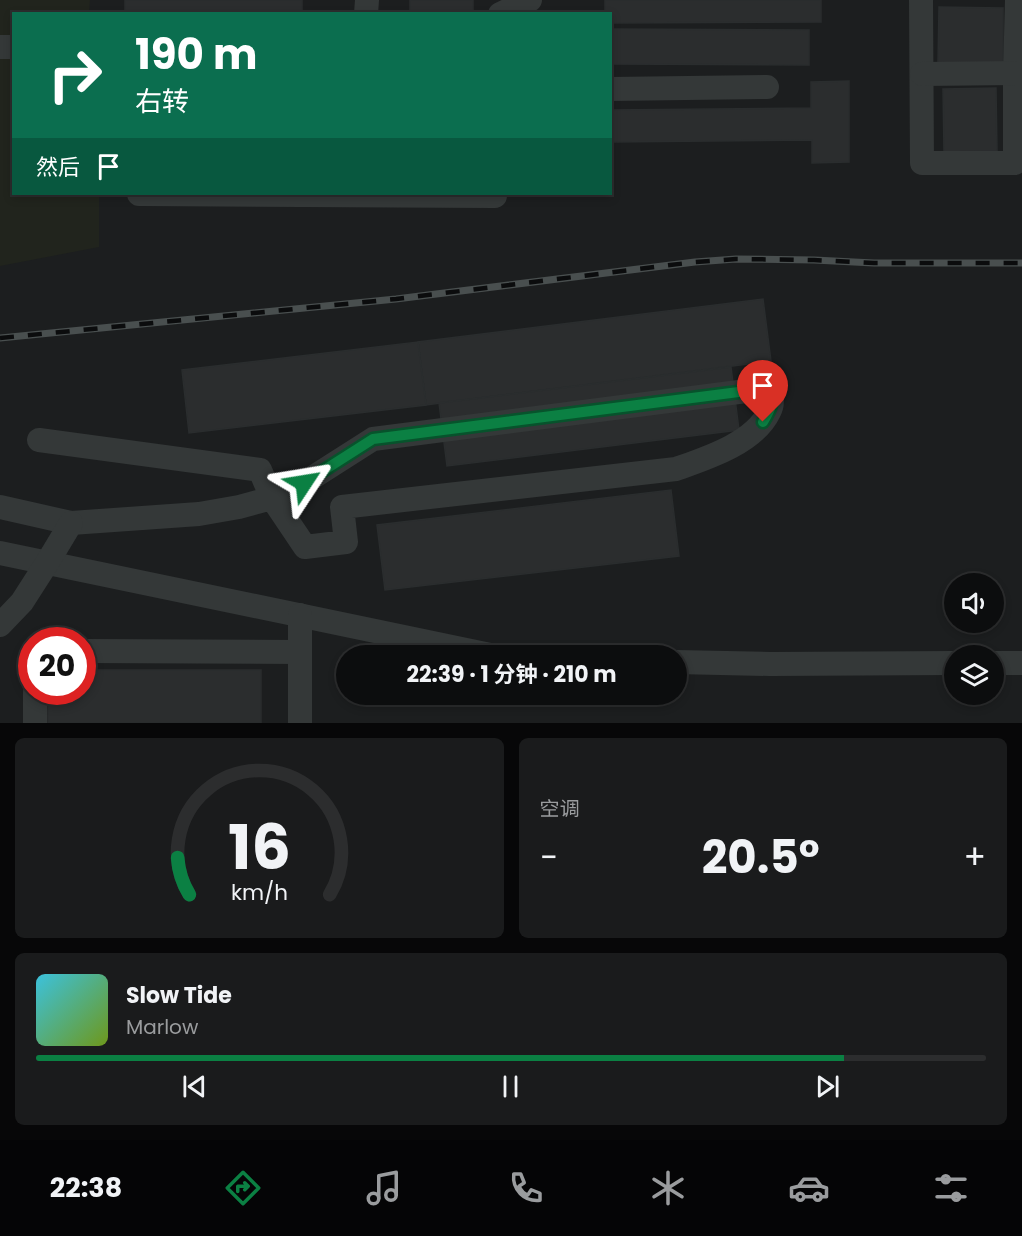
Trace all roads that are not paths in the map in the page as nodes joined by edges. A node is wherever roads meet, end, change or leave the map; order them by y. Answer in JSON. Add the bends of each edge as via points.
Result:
{"nodes":[{"id":1,"x":530,"y":0,"type":"edge"},
{"id":2,"x":921,"y":0,"type":"edge"},
{"id":3,"x":1017,"y":0,"type":"edge"},
{"id":4,"x":504,"y":12,"type":"edge"},
{"id":5,"x":921,"y":74,"type":"junction"},
{"id":6,"x":1018,"y":74,"type":"edge"},
{"id":7,"x":767,"y":87,"type":"dead end"},
{"id":8,"x":612,"y":89,"type":"edge"},
{"id":9,"x":317,"y":195,"type":"edge"},
{"id":10,"x":495,"y":195,"type":"edge"},
{"id":11,"x":39,"y":440,"type":"dead end"},
{"id":12,"x":272,"y":498,"type":"junction"},
{"id":13,"x":0,"y":507,"type":"edge"},
{"id":14,"x":70,"y":523,"type":"junction"},
{"id":15,"x":0,"y":553,"type":"edge"},
{"id":16,"x":47,"y":564,"type":"junction"},
{"id":17,"x":11,"y":600,"type":"edge"},
{"id":18,"x":300,"y":615,"type":"junction"},
{"id":19,"x":0,"y":625,"type":"edge"},
{"id":20,"x":443,"y":645,"type":"edge"},
{"id":21,"x":96,"y":651,"type":"edge"},
{"id":22,"x":300,"y":652,"type":"junction"},
{"id":23,"x":687,"y":662,"type":"edge"},
{"id":24,"x":944,"y":663,"type":"edge"},
{"id":25,"x":1004,"y":663,"type":"edge"},
{"id":26,"x":1022,"y":663,"type":"edge"},
{"id":27,"x":35,"y":705,"type":"edge"},
{"id":28,"x":35,"y":723,"type":"edge"},
{"id":29,"x":300,"y":723,"type":"edge"}],
"edges":[{"from":1,"to":4,"type":"lane"},
{"from":2,"to":5,"type":"lane"},
{"from":3,"to":6,"type":"lane"},
{"from":5,"to":6,"type":"lane"},
{"from":5,"to":6,"type":"lane","via":[[922,163],[1015,163]]},
{"from":7,"to":8,"type":"lane"},
{"from":9,"to":10,"type":"lane"},
{"from":11,"to":12,"type":"lane","via":[[260,470]]},
{"from":12,"to":12,"type":"lane","via":[[304,483],[373,439],[762,389],[771,394],[771,408],[755,431],[687,466],[342,507],[346,542],[305,546]]},
{"from":12,"to":14,"type":"lane","via":[[199,514]]},
{"from":13,"to":14,"type":"lane"},
{"from":14,"to":16,"type":"lane"},
{"from":15,"to":16,"type":"lane"},
{"from":16,"to":17,"type":"lane"},
{"from":16,"to":18,"type":"lane"},
{"from":17,"to":19,"type":"lane"},
{"from":18,"to":20,"type":"lane"},
{"from":18,"to":22,"type":"lane"},
{"from":21,"to":22,"type":"lane"},
{"from":22,"to":29,"type":"lane"},
{"from":23,"to":24,"type":"lane"},
{"from":25,"to":26,"type":"lane"},
{"from":27,"to":28,"type":"lane"}]}
